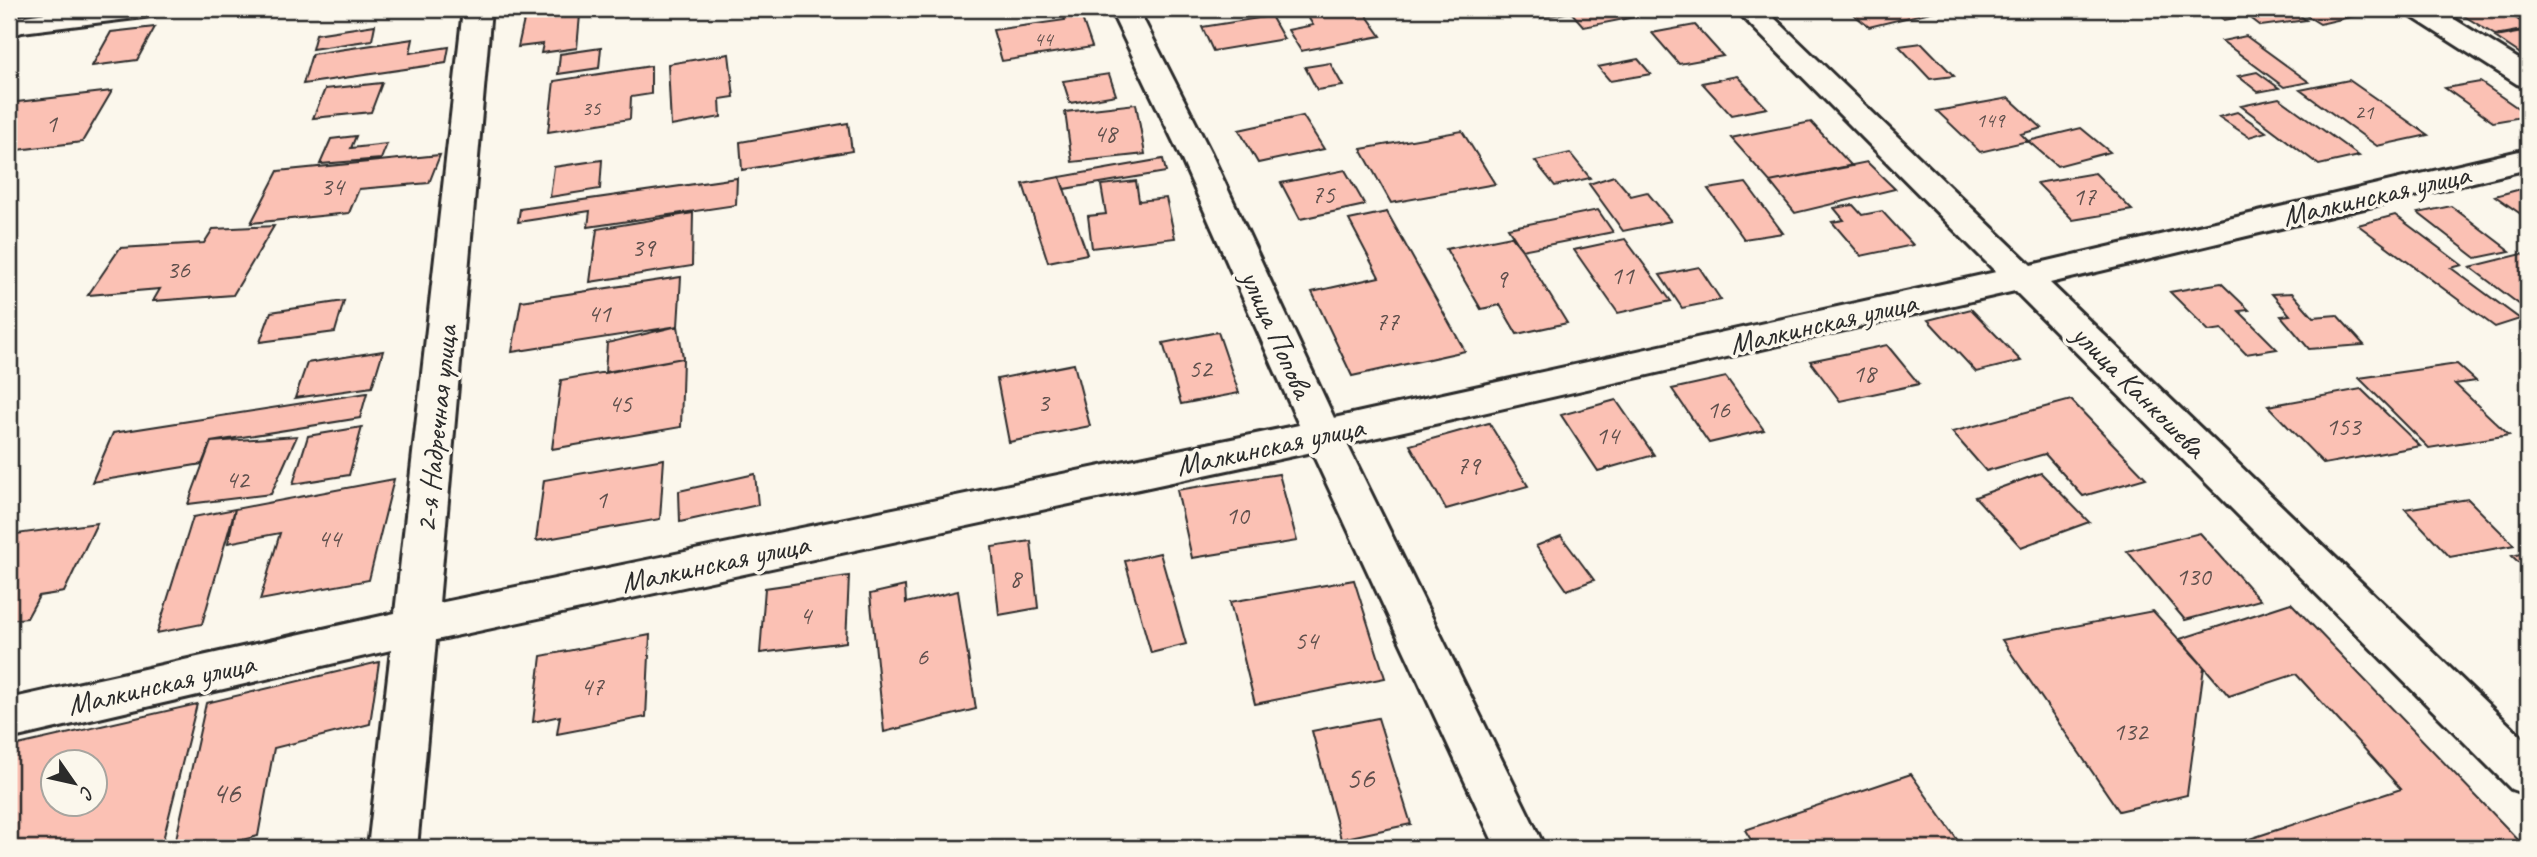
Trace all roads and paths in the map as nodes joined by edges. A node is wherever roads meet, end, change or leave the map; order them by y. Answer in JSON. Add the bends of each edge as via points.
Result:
{"nodes":[{"id":1,"x":144,"y":9,"type":"edge"},
{"id":2,"x":477,"y":9,"type":"edge"},
{"id":3,"x":1124,"y":9,"type":"edge"},
{"id":4,"x":1749,"y":9,"type":"edge"},
{"id":5,"x":2419,"y":9,"type":"edge"},
{"id":6,"x":12,"y":27,"type":"edge"},
{"id":7,"x":2528,"y":78,"type":"edge"},
{"id":8,"x":2528,"y":159,"type":"edge"},
{"id":9,"x":2023,"y":278,"type":"junction"},
{"id":10,"x":1323,"y":435,"type":"junction"},
{"id":11,"x":417,"y":626,"type":"junction"},
{"id":12,"x":9,"y":719,"type":"edge"},
{"id":13,"x":2528,"y":774,"type":"edge"},
{"id":14,"x":393,"y":848,"type":"edge"},
{"id":15,"x":1521,"y":848,"type":"edge"}],
"edges":[{"from":1,"to":6,"type":"street"},
{"from":2,"to":11,"type":"street","name":"2-я Надречная улица"},
{"from":3,"to":10,"type":"street","name":"улица Попова"},
{"from":4,"to":9,"type":"street","name":"улица Канкошева"},
{"from":5,"to":7,"type":"street"},
{"from":8,"to":9,"type":"street","name":"Малкинская улица"},
{"from":9,"to":10,"type":"street","name":"Малкинская улица"},
{"from":9,"to":13,"type":"street","name":"улица Канкошева"},
{"from":10,"to":11,"type":"street","name":"Малкинская улица"},
{"from":10,"to":15,"type":"street","name":"улица Попова"},
{"from":11,"to":12,"type":"street","name":"Малкинская улица"},
{"from":11,"to":14,"type":"street","name":"2-я Надречная улица"}]}
